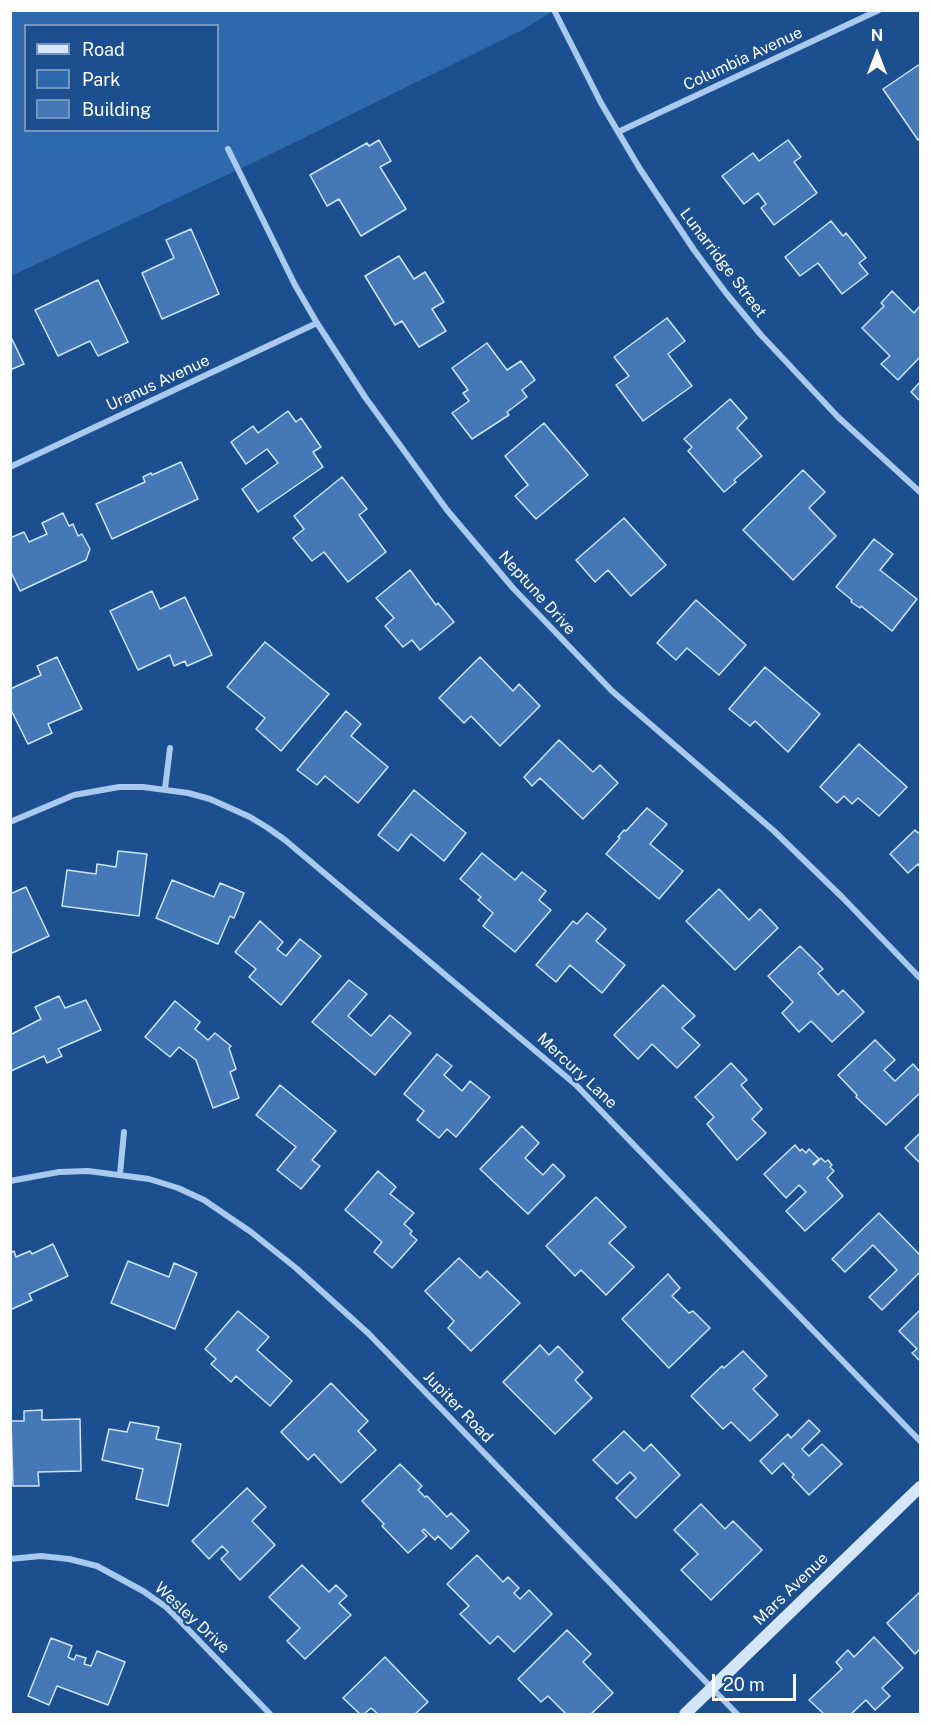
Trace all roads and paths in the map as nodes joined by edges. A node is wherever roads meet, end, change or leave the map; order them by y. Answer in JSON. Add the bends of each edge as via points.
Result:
{"nodes":[{"id":1,"x":554,"y":10,"type":"edge"},
{"id":2,"x":879,"y":10,"type":"edge"},
{"id":3,"x":618,"y":132,"type":"junction"},
{"id":4,"x":228,"y":149,"type":"dead end"},
{"id":5,"x":317,"y":323,"type":"junction"},
{"id":6,"x":10,"y":467,"type":"edge"},
{"id":7,"x":921,"y":492,"type":"edge"},
{"id":8,"x":170,"y":748,"type":"dead end"},
{"id":9,"x":165,"y":789,"type":"junction"},
{"id":10,"x":10,"y":822,"type":"edge"},
{"id":11,"x":921,"y":978,"type":"edge"},
{"id":12,"x":124,"y":1132,"type":"dead end"},
{"id":13,"x":120,"y":1174,"type":"junction"},
{"id":14,"x":10,"y":1181,"type":"edge"},
{"id":15,"x":921,"y":1441,"type":"edge"},
{"id":16,"x":921,"y":1487,"type":"edge"},
{"id":17,"x":10,"y":1559,"type":"edge"},
{"id":18,"x":712,"y":1688,"type":"junction"},
{"id":19,"x":270,"y":1714,"type":"edge"},
{"id":20,"x":685,"y":1714,"type":"edge"},
{"id":21,"x":737,"y":1714,"type":"edge"}],
"edges":[{"from":1,"to":3,"type":"street","name":"Lunarridge Street"},
{"from":2,"to":3,"type":"street","name":"Columbia Avenue"},
{"from":3,"to":7,"type":"street","name":"Lunarridge Street","via":[[694,250],[761,335],[838,417]]},
{"from":4,"to":5,"type":"street","name":"Neptune Drive"},
{"from":5,"to":6,"type":"street","name":"Uranus Avenue"},
{"from":5,"to":11,"type":"street","name":"Neptune Drive","via":[[417,471],[513,588],[612,691],[774,831]]},
{"from":8,"to":9,"type":"street"},
{"from":9,"to":10,"type":"street","name":"Mercury Lane","via":[[97,790],[74,795]]},
{"from":9,"to":15,"type":"street","name":"Mercury Lane","via":[[229,807],[276,834],[550,1061]]},
{"from":12,"to":13,"type":"street"},
{"from":13,"to":14,"type":"street","name":"Jupiter Road","via":[[59,1172]]},
{"from":13,"to":18,"type":"street","name":"Jupiter Road","via":[[149,1179],[204,1200],[303,1275],[369,1334]]},
{"from":16,"to":18,"type":"street","name":"Mars Avenue"},
{"from":17,"to":19,"type":"street","name":"Wesley Drive","via":[[69,1559],[97,1566],[143,1591],[166,1607]]},
{"from":18,"to":20,"type":"street","name":"Mars Avenue"},
{"from":18,"to":21,"type":"street","name":"Jupiter Road"}]}
